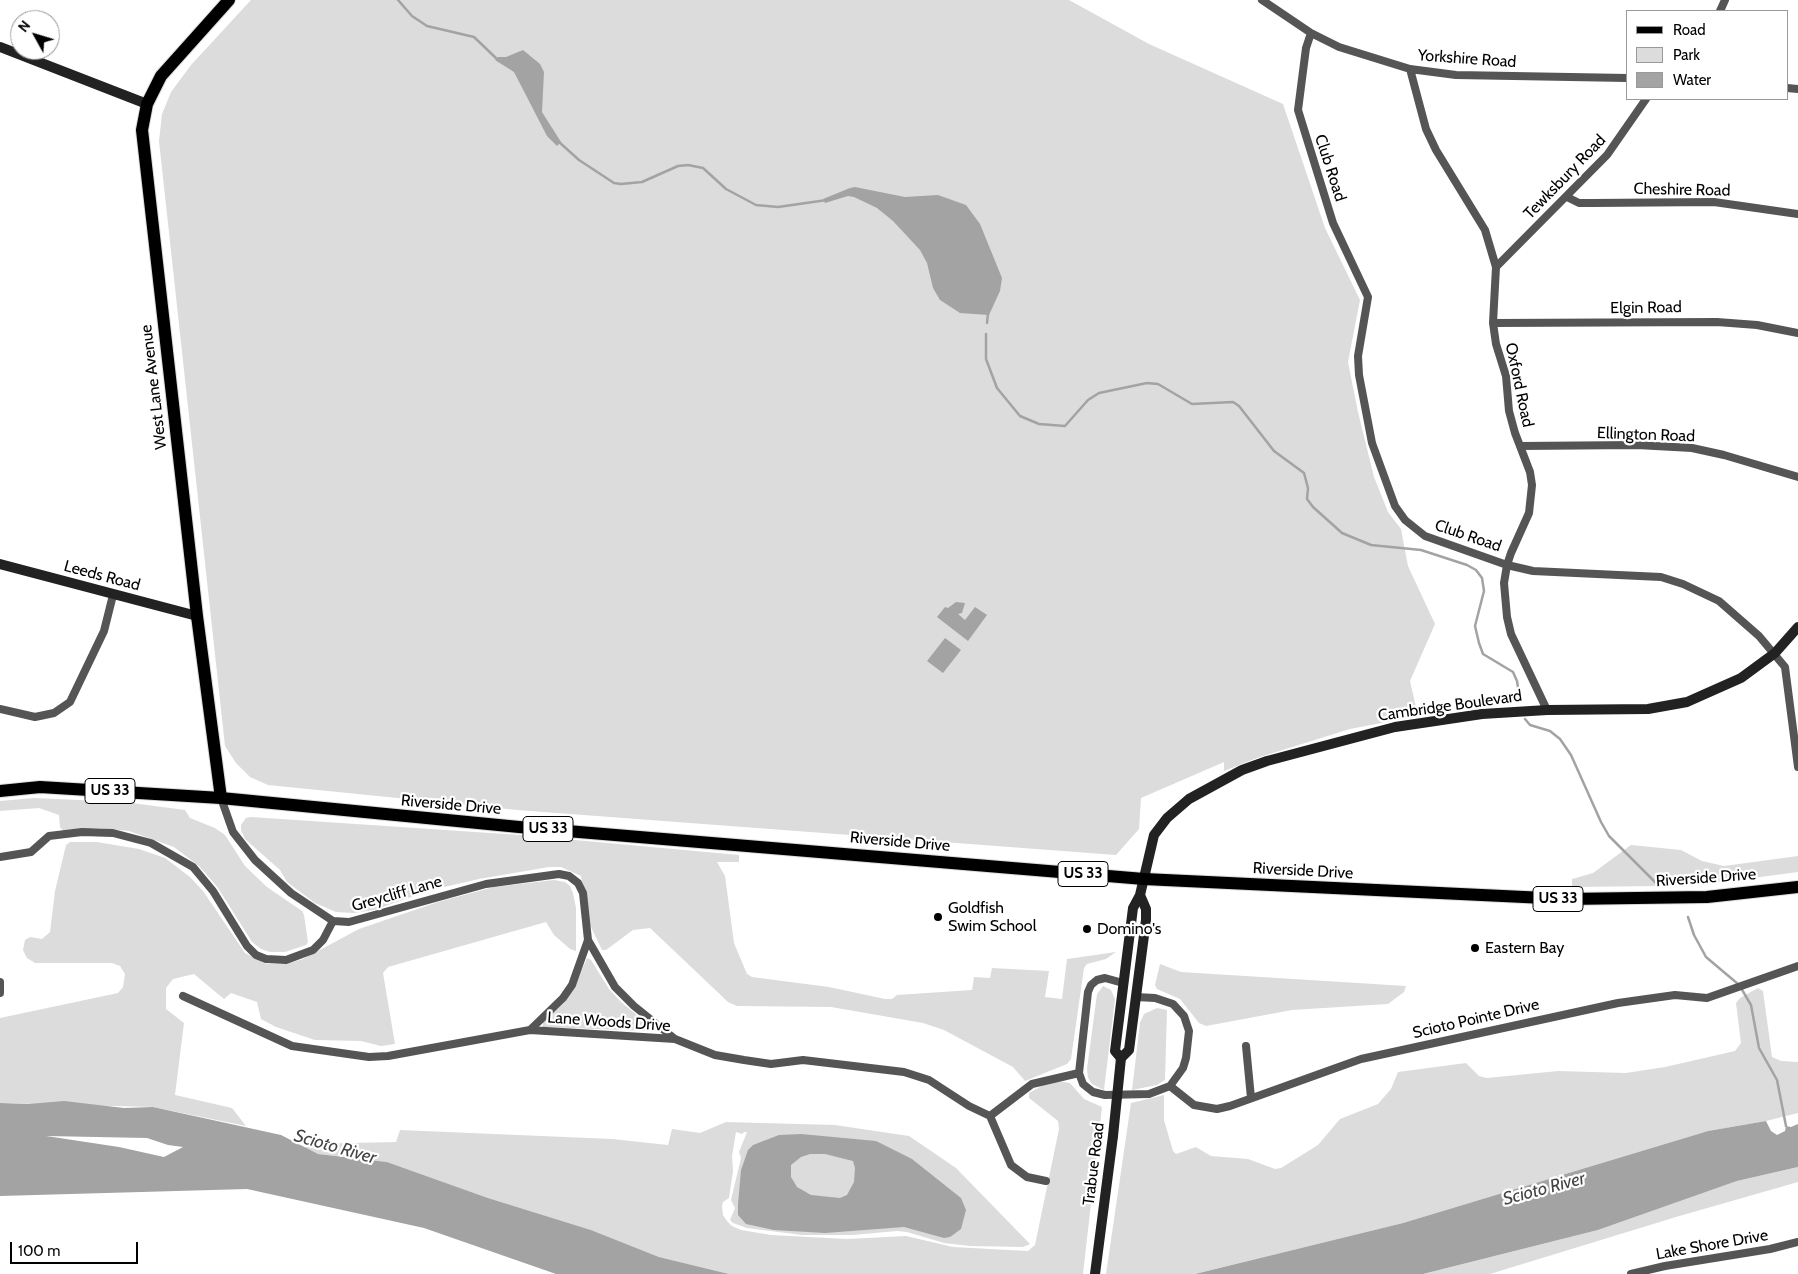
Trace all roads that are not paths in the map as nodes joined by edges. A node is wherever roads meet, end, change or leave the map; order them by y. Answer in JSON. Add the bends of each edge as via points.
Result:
{"nodes":[{"id":1,"x":229,"y":0,"type":"edge"},
{"id":2,"x":1262,"y":0,"type":"edge"},
{"id":3,"x":1311,"y":33,"type":"junction"},
{"id":4,"x":0,"y":46,"type":"edge"},
{"id":5,"x":1410,"y":69,"type":"junction"},
{"id":6,"x":1626,"y":78,"type":"edge"},
{"id":7,"x":1645,"y":100,"type":"edge"},
{"id":8,"x":147,"y":104,"type":"junction"},
{"id":9,"x":1567,"y":197,"type":"junction"},
{"id":10,"x":1798,"y":214,"type":"edge"},
{"id":11,"x":1496,"y":267,"type":"junction"},
{"id":12,"x":1493,"y":324,"type":"junction"},
{"id":13,"x":1798,"y":333,"type":"edge"},
{"id":14,"x":1520,"y":446,"type":"junction"},
{"id":15,"x":1798,"y":477,"type":"edge"},
{"id":16,"x":0,"y":564,"type":"edge"},
{"id":17,"x":1508,"y":565,"type":"junction"},
{"id":18,"x":113,"y":594,"type":"junction"},
{"id":19,"x":197,"y":616,"type":"junction"},
{"id":20,"x":1798,"y":627,"type":"edge"},
{"id":21,"x":1776,"y":653,"type":"junction"},
{"id":22,"x":0,"y":709,"type":"edge"},
{"id":23,"x":1547,"y":710,"type":"junction"},
{"id":24,"x":1795,"y":716,"type":"edge"},
{"id":25,"x":1798,"y":767,"type":"edge"},
{"id":26,"x":0,"y":791,"type":"edge"},
{"id":27,"x":221,"y":798,"type":"junction"},
{"id":28,"x":0,"y":857,"type":"edge"},
{"id":29,"x":1144,"y":879,"type":"junction"},
{"id":30,"x":1798,"y":887,"type":"edge"},
{"id":31,"x":1140,"y":895,"type":"junction"},
{"id":32,"x":333,"y":921,"type":"junction"},
{"id":33,"x":588,"y":940,"type":"junction"},
{"id":34,"x":1798,"y":966,"type":"edge"},
{"id":35,"x":0,"y":982,"type":"edge"},
{"id":36,"x":1123,"y":983,"type":"junction"},
{"id":37,"x":0,"y":993,"type":"edge"},
{"id":38,"x":184,"y":996,"type":"dead end"},
{"id":39,"x":1136,"y":997,"type":"junction"},
{"id":40,"x":530,"y":1030,"type":"junction"},
{"id":41,"x":674,"y":1039,"type":"junction"},
{"id":42,"x":1246,"y":1046,"type":"dead end"},
{"id":43,"x":1121,"y":1058,"type":"junction"},
{"id":44,"x":1079,"y":1073,"type":"junction"},
{"id":45,"x":1170,"y":1086,"type":"junction"},
{"id":46,"x":1251,"y":1098,"type":"junction"},
{"id":47,"x":990,"y":1116,"type":"junction"},
{"id":48,"x":1046,"y":1182,"type":"dead end"},
{"id":49,"x":1798,"y":1242,"type":"edge"},
{"id":50,"x":1095,"y":1274,"type":"edge"},
{"id":51,"x":1631,"y":1274,"type":"edge"}],
"edges":[{"from":1,"to":8,"type":"main road","name":"West Lane Avenue","via":[[161,76]]},
{"from":2,"to":3,"type":"street","name":"Yorkshire Road"},
{"from":3,"to":5,"type":"street","name":"Yorkshire Road","via":[[1339,47]]},
{"from":3,"to":17,"type":"street","name":"Club Road","via":[[1298,110],[1333,223],[1368,297],[1358,366],[1372,443],[1395,506],[1405,520],[1425,536]]},
{"from":4,"to":8,"type":"street"},
{"from":5,"to":6,"type":"street","name":"Yorkshire Road","via":[[1456,75]]},
{"from":5,"to":11,"type":"street","name":"Oxford Road","via":[[1426,129],[1485,230]]},
{"from":7,"to":9,"type":"street","name":"Tewksbury Road","via":[[1618,141]]},
{"from":8,"to":19,"type":"main road","name":"West Lane Avenue","via":[[142,130],[144,161]]},
{"from":9,"to":10,"type":"street","name":"Cheshire Road","via":[[1592,203],[1714,202]]},
{"from":9,"to":11,"type":"street","name":"Tewksbury Road"},
{"from":11,"to":12,"type":"street","name":"Oxford Road"},
{"from":12,"to":13,"type":"street","name":"Elgin Road","via":[[1717,322]]},
{"from":12,"to":14,"type":"street","name":"Oxford Road","via":[[1506,376],[1509,411]]},
{"from":14,"to":15,"type":"street","name":"Ellington Road","via":[[1692,448]]},
{"from":14,"to":17,"type":"street","name":"Oxford Road","via":[[1530,472],[1532,500]]},
{"from":16,"to":18,"type":"street","name":"Leeds Road"},
{"from":17,"to":21,"type":"street","name":"Club Road","via":[[1533,571],[1660,578],[1683,584],[1719,601]]},
{"from":17,"to":23,"type":"street","name":"Oxford Road","via":[[1504,583],[1511,634]]},
{"from":18,"to":19,"type":"street","name":"Leeds Road"},
{"from":18,"to":22,"type":"street","via":[[104,631],[70,702],[54,713],[35,717]]},
{"from":19,"to":27,"type":"main road","name":"West Lane Avenue"},
{"from":20,"to":21,"type":"street","name":"Cambridge Boulevard"},
{"from":21,"to":23,"type":"street","name":"Cambridge Boulevard","via":[[1741,678],[1688,702],[1648,708]]},
{"from":21,"to":24,"type":"street","name":"Club Road","via":[[1785,667]]},
{"from":23,"to":29,"type":"street","name":"Cambridge Boulevard","via":[[1482,714],[1395,726],[1242,770],[1189,799],[1166,818],[1154,835]]},
{"from":24,"to":25,"type":"street","name":"Club Road"},
{"from":26,"to":27,"type":"main road","name":"Riverside Drive","number":"US 33","via":[[40,787]]},
{"from":27,"to":29,"type":"main road","name":"Riverside Drive","number":"US 33","via":[[490,825]]},
{"from":27,"to":32,"type":"street","name":"Greycliff Lane","via":[[233,832],[255,860],[291,893]]},
{"from":28,"to":32,"type":"street","via":[[30,852],[50,836],[82,832],[113,833],[151,843],[193,867],[213,891],[247,946],[266,959],[286,960],[314,950]]},
{"from":29,"to":30,"type":"main road","name":"Riverside Drive","number":"US 33","via":[[1566,899],[1707,897]]},
{"from":29,"to":31,"type":"street","name":"Trabue Road"},
{"from":31,"to":36,"type":"street","name":"Trabue Road","via":[[1133,908]]},
{"from":31,"to":39,"type":"street","name":"Trabue Road","via":[[1146,909],[1146,920]]},
{"from":32,"to":33,"type":"street","name":"Greycliff Lane","via":[[350,922],[486,884],[558,874],[569,876],[583,893]]},
{"from":33,"to":40,"type":"street","name":"Greycliff Lane","via":[[572,985]]},
{"from":33,"to":41,"type":"street","name":"Greycliff Lane","via":[[615,987]]},
{"from":34,"to":46,"type":"street","name":"Scioto Pointe Drive","via":[[1707,998],[1675,995],[1647,998],[1361,1059]]},
{"from":35,"to":37,"type":"street"},
{"from":36,"to":43,"type":"street","name":"Trabue Road","via":[[1115,1051]]},
{"from":36,"to":44,"type":"street","via":[[1105,978],[1091,985]]},
{"from":38,"to":40,"type":"street","name":"Lane Woods Drive","via":[[292,1046],[369,1057]]},
{"from":39,"to":43,"type":"street","name":"Trabue Road","via":[[1129,1050]]},
{"from":39,"to":45,"type":"street","via":[[1155,998],[1173,1004],[1188,1023],[1186,1058]]},
{"from":40,"to":41,"type":"street","name":"Lane Woods Drive"},
{"from":41,"to":47,"type":"street","name":"Lane Woods Drive","via":[[715,1055],[771,1064],[802,1060],[904,1072],[929,1080]]},
{"from":42,"to":46,"type":"street"},
{"from":43,"to":50,"type":"street","name":"Trabue Road","bridge":true},
{"from":44,"to":45,"type":"street","via":[[1093,1092],[1105,1095],[1149,1094]]},
{"from":44,"to":47,"type":"street","via":[[1032,1084]]},
{"from":45,"to":46,"type":"street","name":"Scioto Pointe Drive","via":[[1194,1106],[1204,1108],[1223,1107]]},
{"from":47,"to":48,"type":"street","via":[[1012,1166],[1027,1178]]},
{"from":49,"to":51,"type":"street","name":"Lake Shore Drive"}]}
